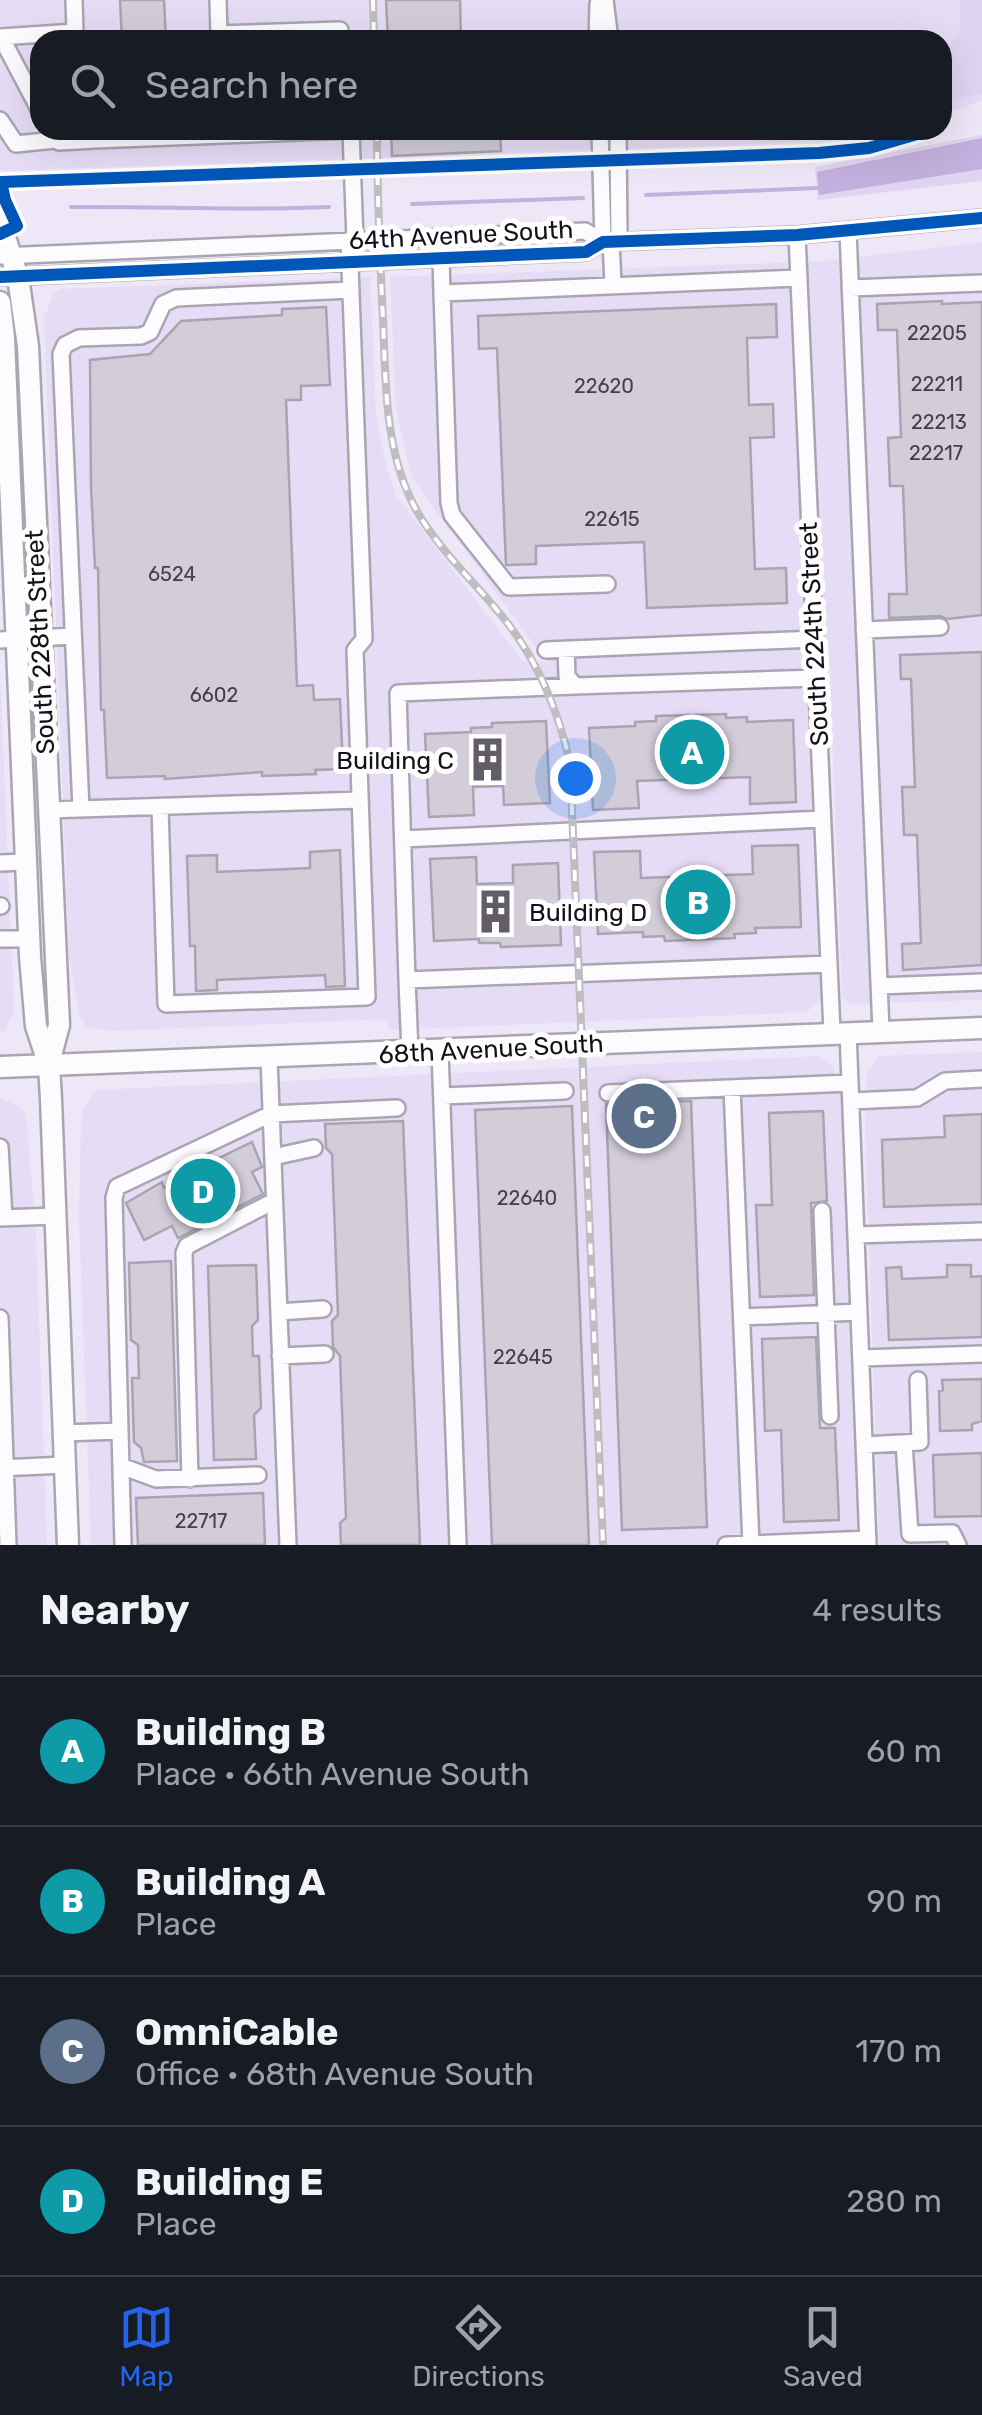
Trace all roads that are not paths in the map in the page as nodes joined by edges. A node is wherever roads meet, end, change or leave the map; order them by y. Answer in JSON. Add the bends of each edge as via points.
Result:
{"nodes":[{"id":1,"x":74,"y":0,"type":"edge"},
{"id":2,"x":218,"y":0,"type":"edge"},
{"id":3,"x":602,"y":0,"type":"edge"},
{"id":4,"x":75,"y":30,"type":"edge"},
{"id":5,"x":219,"y":30,"type":"edge"},
{"id":6,"x":598,"y":30,"type":"edge"},
{"id":7,"x":608,"y":30,"type":"edge"},
{"id":8,"x":1,"y":37,"type":"edge"},
{"id":9,"x":30,"y":37,"type":"edge"},
{"id":10,"x":30,"y":92,"type":"edge"},
{"id":11,"x":0,"y":120,"type":"edge"},
{"id":12,"x":32,"y":140,"type":"edge"},
{"id":13,"x":351,"y":140,"type":"edge"},
{"id":14,"x":601,"y":140,"type":"edge"},
{"id":15,"x":617,"y":140,"type":"edge"},
{"id":16,"x":982,"y":218,"type":"edge"},
{"id":17,"x":0,"y":222,"type":"edge"},
{"id":18,"x":848,"y":231,"type":"junction"},
{"id":19,"x":797,"y":235,"type":"junction"},
{"id":20,"x":403,"y":238,"type":"junction"},
{"id":21,"x":352,"y":240,"type":"junction"},
{"id":22,"x":611,"y":241,"type":"junction"},
{"id":23,"x":441,"y":258,"type":"junction"},
{"id":24,"x":350,"y":264,"type":"junction"},
{"id":25,"x":8,"y":266,"type":"edge"},
{"id":26,"x":799,"y":278,"type":"junction"},
{"id":27,"x":982,"y":283,"type":"edge"},
{"id":28,"x":613,"y":284,"type":"junction"},
{"id":29,"x":850,"y":288,"type":"junction"},
{"id":30,"x":351,"y":290,"type":"junction"},
{"id":31,"x":442,"y":293,"type":"junction"},
{"id":32,"x":0,"y":302,"type":"edge"},
{"id":33,"x":607,"y":584,"type":"dead end"},
{"id":34,"x":940,"y":627,"type":"dead end"},
{"id":35,"x":864,"y":630,"type":"junction"},
{"id":36,"x":73,"y":636,"type":"junction"},
{"id":37,"x":40,"y":638,"type":"junction"},
{"id":38,"x":814,"y":638,"type":"junction"},
{"id":39,"x":8,"y":639,"type":"edge"},
{"id":40,"x":566,"y":649,"type":"junction"},
{"id":41,"x":546,"y":650,"type":"dead end"},
{"id":42,"x":816,"y":678,"type":"junction"},
{"id":43,"x":575,"y":686,"type":"junction"},
{"id":44,"x":360,"y":800,"type":"junction"},
{"id":45,"x":160,"y":807,"type":"junction"},
{"id":46,"x":48,"y":810,"type":"junction"},
{"id":47,"x":80,"y":810,"type":"junction"},
{"id":48,"x":822,"y":818,"type":"junction"},
{"id":49,"x":403,"y":838,"type":"junction"},
{"id":50,"x":25,"y":862,"type":"junction"},
{"id":51,"x":0,"y":863,"type":"edge"},
{"id":52,"x":30,"y":939,"type":"junction"},
{"id":53,"x":0,"y":940,"type":"edge"},
{"id":54,"x":829,"y":964,"type":"junction"},
{"id":55,"x":407,"y":980,"type":"junction"},
{"id":56,"x":982,"y":982,"type":"edge"},
{"id":57,"x":879,"y":986,"type":"junction"},
{"id":58,"x":982,"y":1028,"type":"edge"},
{"id":59,"x":880,"y":1031,"type":"junction"},
{"id":60,"x":840,"y":1032,"type":"junction"},
{"id":61,"x":440,"y":1051,"type":"junction"},
{"id":62,"x":410,"y":1052,"type":"junction"},
{"id":63,"x":269,"y":1058,"type":"junction"},
{"id":64,"x":49,"y":1065,"type":"junction"},
{"id":65,"x":0,"y":1067,"type":"edge"},
{"id":66,"x":982,"y":1079,"type":"edge"},
{"id":67,"x":850,"y":1083,"type":"junction"},
{"id":68,"x":732,"y":1088,"type":"junction"},
{"id":69,"x":565,"y":1091,"type":"dead end"},
{"id":70,"x":608,"y":1093,"type":"dead end"},
{"id":71,"x":442,"y":1096,"type":"junction"},
{"id":72,"x":851,"y":1101,"type":"junction"},
{"id":73,"x":398,"y":1108,"type":"dead end"},
{"id":74,"x":271,"y":1114,"type":"junction"},
{"id":75,"x":0,"y":1147,"type":"edge"},
{"id":76,"x":314,"y":1148,"type":"dead end"},
{"id":77,"x":273,"y":1157,"type":"junction"},
{"id":78,"x":274,"y":1200,"type":"junction"},
{"id":79,"x":822,"y":1210,"type":"dead end"},
{"id":80,"x":54,"y":1216,"type":"junction"},
{"id":81,"x":2,"y":1218,"type":"edge"},
{"id":82,"x":982,"y":1231,"type":"edge"},
{"id":83,"x":856,"y":1235,"type":"junction"},
{"id":84,"x":324,"y":1309,"type":"dead end"},
{"id":85,"x":278,"y":1312,"type":"junction"},
{"id":86,"x":859,"y":1312,"type":"junction"},
{"id":87,"x":826,"y":1313,"type":"junction"},
{"id":88,"x":742,"y":1317,"type":"junction"},
{"id":89,"x":0,"y":1318,"type":"edge"},
{"id":90,"x":326,"y":1354,"type":"dead end"},
{"id":91,"x":982,"y":1354,"type":"edge"},
{"id":92,"x":280,"y":1356,"type":"junction"},
{"id":93,"x":861,"y":1358,"type":"junction"},
{"id":94,"x":918,"y":1380,"type":"dead end"},
{"id":95,"x":830,"y":1416,"type":"dead end"},
{"id":96,"x":120,"y":1431,"type":"junction"},
{"id":97,"x":63,"y":1433,"type":"junction"},
{"id":98,"x":904,"y":1443,"type":"junction"},
{"id":99,"x":864,"y":1445,"type":"junction"},
{"id":100,"x":64,"y":1465,"type":"junction"},
{"id":101,"x":121,"y":1466,"type":"junction"},
{"id":102,"x":3,"y":1467,"type":"edge"},
{"id":103,"x":258,"y":1475,"type":"dead end"},
{"id":104,"x":190,"y":1479,"type":"junction"},
{"id":105,"x":868,"y":1542,"type":"edge"},
{"id":106,"x":751,"y":1544,"type":"edge"},
{"id":107,"x":8,"y":1545,"type":"edge"},
{"id":108,"x":68,"y":1545,"type":"edge"},
{"id":109,"x":123,"y":1545,"type":"edge"},
{"id":110,"x":288,"y":1545,"type":"edge"},
{"id":111,"x":458,"y":1545,"type":"edge"},
{"id":112,"x":726,"y":1545,"type":"edge"},
{"id":113,"x":958,"y":1545,"type":"edge"}],
"edges":[{"from":1,"to":4,"type":"street"},
{"from":2,"to":5,"type":"street"},
{"from":3,"to":6,"type":"street"},
{"from":3,"to":7,"type":"street"},
{"from":8,"to":9,"type":"street"},
{"from":8,"to":10,"type":"street"},
{"from":11,"to":12,"type":"street","via":[[16,144]]},
{"from":13,"to":21,"type":"street"},
{"from":14,"to":22,"type":"street"},
{"from":15,"to":22,"type":"street"},
{"from":16,"to":18,"type":"street","name":"64th Avenue South"},
{"from":17,"to":25,"type":"main road","name":"South 228th Street"},
{"from":18,"to":19,"type":"street","name":"64th Avenue South"},
{"from":18,"to":29,"type":"street"},
{"from":19,"to":22,"type":"street","name":"64th Avenue South"},
{"from":19,"to":26,"type":"street","name":"South 224th Street"},
{"from":20,"to":21,"type":"street","name":"64th Avenue South"},
{"from":20,"to":22,"type":"street","name":"64th Avenue South","via":[[585,231]]},
{"from":20,"to":23,"type":"street"},
{"from":21,"to":24,"type":"street"},
{"from":21,"to":25,"type":"street","name":"64th Avenue South"},
{"from":22,"to":23,"type":"street","name":"64th Avenue South","via":[[586,252]]},
{"from":22,"to":28,"type":"street"},
{"from":23,"to":24,"type":"street","name":"64th Avenue South"},
{"from":23,"to":31,"type":"street"},
{"from":24,"to":25,"type":"street","name":"64th Avenue South"},
{"from":24,"to":30,"type":"street"},
{"from":25,"to":37,"type":"main road","name":"South 228th Street","via":[[28,346]]},
{"from":26,"to":28,"type":"street"},
{"from":26,"to":38,"type":"street","name":"South 224th Street"},
{"from":27,"to":29,"type":"street"},
{"from":28,"to":31,"type":"street"},
{"from":29,"to":35,"type":"street"},
{"from":30,"to":36,"type":"street","via":[[176,298],[162,304],[142,336],[79,338],[65,345]]},
{"from":30,"to":44,"type":"street","via":[[364,639],[355,650]]},
{"from":31,"to":33,"type":"street","via":[[452,515],[509,587]]},
{"from":32,"to":39,"type":"main road","name":"South 228th Street"},
{"from":34,"to":35,"type":"street"},
{"from":35,"to":57,"type":"street"},
{"from":36,"to":37,"type":"street"},
{"from":36,"to":47,"type":"street"},
{"from":37,"to":39,"type":"street"},
{"from":37,"to":46,"type":"main road","name":"South 228th Street"},
{"from":38,"to":40,"type":"street"},
{"from":38,"to":42,"type":"street","name":"South 224th Street"},
{"from":39,"to":50,"type":"main road","name":"South 228th Street"},
{"from":40,"to":41,"type":"street"},
{"from":40,"to":43,"type":"street","via":[[567,676]]},
{"from":42,"to":43,"type":"street"},
{"from":42,"to":48,"type":"street","name":"South 224th Street"},
{"from":43,"to":49,"type":"street","via":[[398,693]]},
{"from":44,"to":45,"type":"street"},
{"from":44,"to":45,"type":"street","via":[[367,997],[184,1004],[166,1004]]},
{"from":45,"to":47,"type":"street"},
{"from":46,"to":47,"type":"street"},
{"from":46,"to":64,"type":"main road","name":"South 228th Street","via":[[58,1025]]},
{"from":48,"to":49,"type":"street"},
{"from":48,"to":54,"type":"street","name":"South 224th Street"},
{"from":49,"to":55,"type":"street"},
{"from":50,"to":51,"type":"street"},
{"from":50,"to":52,"type":"main road","name":"South 228th Street"},
{"from":52,"to":53,"type":"street"},
{"from":52,"to":64,"type":"main road","name":"South 228th Street","via":[[36,1026]]},
{"from":54,"to":55,"type":"street"},
{"from":54,"to":60,"type":"street","name":"South 224th Street"},
{"from":55,"to":62,"type":"street"},
{"from":56,"to":57,"type":"street"},
{"from":57,"to":59,"type":"street"},
{"from":58,"to":59,"type":"main road","name":"68th Avenue South"},
{"from":59,"to":60,"type":"main road","name":"68th Avenue South"},
{"from":60,"to":61,"type":"main road","name":"68th Avenue South"},
{"from":60,"to":67,"type":"street","name":"South 224th Street"},
{"from":61,"to":62,"type":"main road","name":"68th Avenue South"},
{"from":61,"to":71,"type":"street"},
{"from":62,"to":63,"type":"main road","name":"68th Avenue South"},
{"from":63,"to":64,"type":"main road","name":"68th Avenue South"},
{"from":63,"to":74,"type":"street"},
{"from":64,"to":65,"type":"main road","name":"68th Avenue South"},
{"from":64,"to":80,"type":"main road","name":"South 228th Street"},
{"from":66,"to":72,"type":"street","via":[[945,1081],[917,1098]]},
{"from":67,"to":68,"type":"street"},
{"from":67,"to":72,"type":"street","name":"South 224th Street"},
{"from":68,"to":70,"type":"street"},
{"from":68,"to":88,"type":"street"},
{"from":69,"to":71,"type":"street"},
{"from":71,"to":111,"type":"street"},
{"from":72,"to":83,"type":"street","name":"South 224th Street"},
{"from":73,"to":74,"type":"street"},
{"from":74,"to":77,"type":"street"},
{"from":74,"to":96,"type":"street","via":[[117,1187]]},
{"from":75,"to":81,"type":"street"},
{"from":76,"to":77,"type":"street"},
{"from":77,"to":78,"type":"street"},
{"from":78,"to":85,"type":"street"},
{"from":78,"to":104,"type":"street","via":[[184,1253]]},
{"from":79,"to":87,"type":"street"},
{"from":80,"to":81,"type":"street"},
{"from":80,"to":97,"type":"main road","name":"South 228th Street"},
{"from":82,"to":83,"type":"street"},
{"from":83,"to":86,"type":"street","name":"South 224th Street"},
{"from":84,"to":85,"type":"street"},
{"from":85,"to":92,"type":"street"},
{"from":86,"to":87,"type":"street"},
{"from":86,"to":93,"type":"street","name":"South 224th Street"},
{"from":87,"to":88,"type":"street"},
{"from":87,"to":95,"type":"street"},
{"from":88,"to":106,"type":"street"},
{"from":89,"to":102,"type":"street"},
{"from":90,"to":92,"type":"street"},
{"from":91,"to":93,"type":"street"},
{"from":92,"to":110,"type":"street"},
{"from":93,"to":99,"type":"street","name":"South 224th Street"},
{"from":94,"to":98,"type":"street","via":[[920,1442]]},
{"from":96,"to":97,"type":"street"},
{"from":96,"to":101,"type":"street"},
{"from":97,"to":100,"type":"main road","name":"South 228th Street"},
{"from":98,"to":99,"type":"street"},
{"from":98,"to":113,"type":"street","via":[[910,1534],[952,1533]]},
{"from":99,"to":105,"type":"street","name":"South 224th Street"},
{"from":100,"to":102,"type":"street"},
{"from":100,"to":108,"type":"main road","name":"South 228th Street"},
{"from":101,"to":104,"type":"street","via":[[156,1478]]},
{"from":101,"to":109,"type":"street"},
{"from":102,"to":107,"type":"street"},
{"from":103,"to":104,"type":"street"},
{"from":105,"to":106,"type":"street"},
{"from":106,"to":112,"type":"street"}]}
